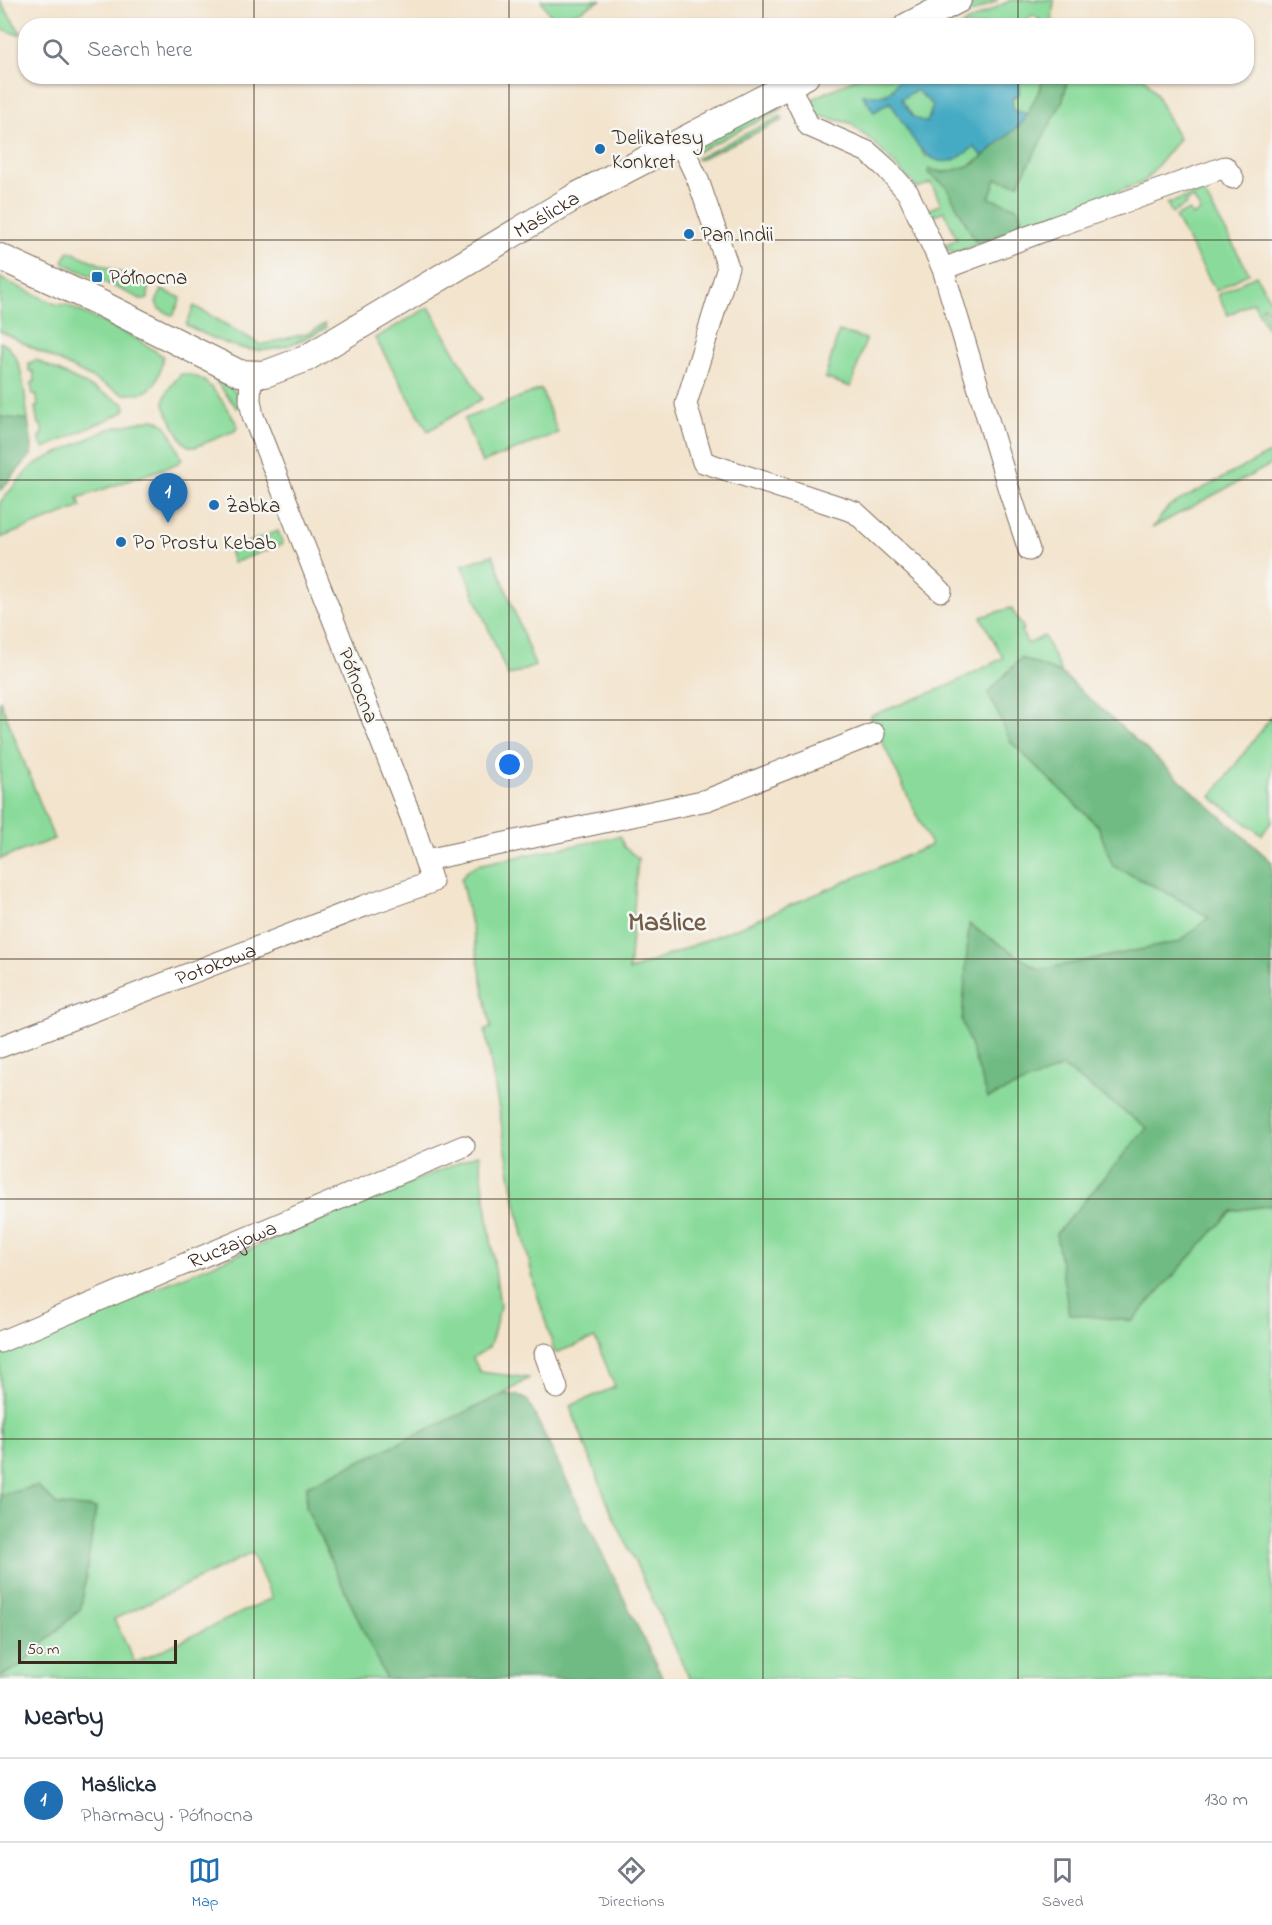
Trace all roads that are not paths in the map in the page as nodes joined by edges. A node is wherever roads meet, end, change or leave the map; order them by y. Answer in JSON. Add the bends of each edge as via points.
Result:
{"nodes":[{"id":1,"x":958,"y":0,"type":"edge"},
{"id":2,"x":923,"y":18,"type":"edge"},
{"id":3,"x":791,"y":84,"type":"edge"},
{"id":4,"x":798,"y":84,"type":"edge"},
{"id":5,"x":680,"y":142,"type":"junction"},
{"id":6,"x":1233,"y":178,"type":"dead end"},
{"id":7,"x":0,"y":257,"type":"edge"},
{"id":8,"x":943,"y":269,"type":"junction"},
{"id":9,"x":251,"y":374,"type":"junction"},
{"id":10,"x":1029,"y":550,"type":"dead end"},
{"id":11,"x":941,"y":591,"type":"dead end"},
{"id":12,"x":874,"y":734,"type":"dead end"},
{"id":13,"x":426,"y":860,"type":"junction"},
{"id":14,"x":432,"y":882,"type":"joint"},
{"id":15,"x":0,"y":1047,"type":"edge"},
{"id":16,"x":464,"y":1146,"type":"dead end"},
{"id":17,"x":0,"y":1342,"type":"edge"},
{"id":18,"x":545,"y":1354,"type":"dead end"},
{"id":19,"x":557,"y":1388,"type":"dead end"}],
"edges":[{"from":1,"to":2,"type":"street"},
{"from":3,"to":5,"type":"street","name":"Maślicka"},
{"from":4,"to":8,"type":"street","via":[[809,126],[868,152],[908,193]]},
{"from":5,"to":9,"type":"street","name":"Maślicka","via":[[531,222],[305,359],[278,371]]},
{"from":5,"to":11,"type":"street","via":[[698,180],[728,267],[686,404],[703,462],[855,512]]},
{"from":6,"to":8,"type":"street","via":[[1225,167]]},
{"from":7,"to":9,"type":"street","name":"Maślicka","via":[[239,373]]},
{"from":8,"to":10,"type":"street"},
{"from":9,"to":13,"type":"street","name":"Północna","via":[[253,416]]},
{"from":12,"to":13,"type":"street","via":[[690,805]]},
{"from":13,"to":14,"type":"street","name":"Północna"},
{"from":14,"to":15,"type":"street","name":"Potokowa"},
{"from":16,"to":17,"type":"street","name":"Ruczajowa"},
{"from":18,"to":19,"type":"street"}]}
